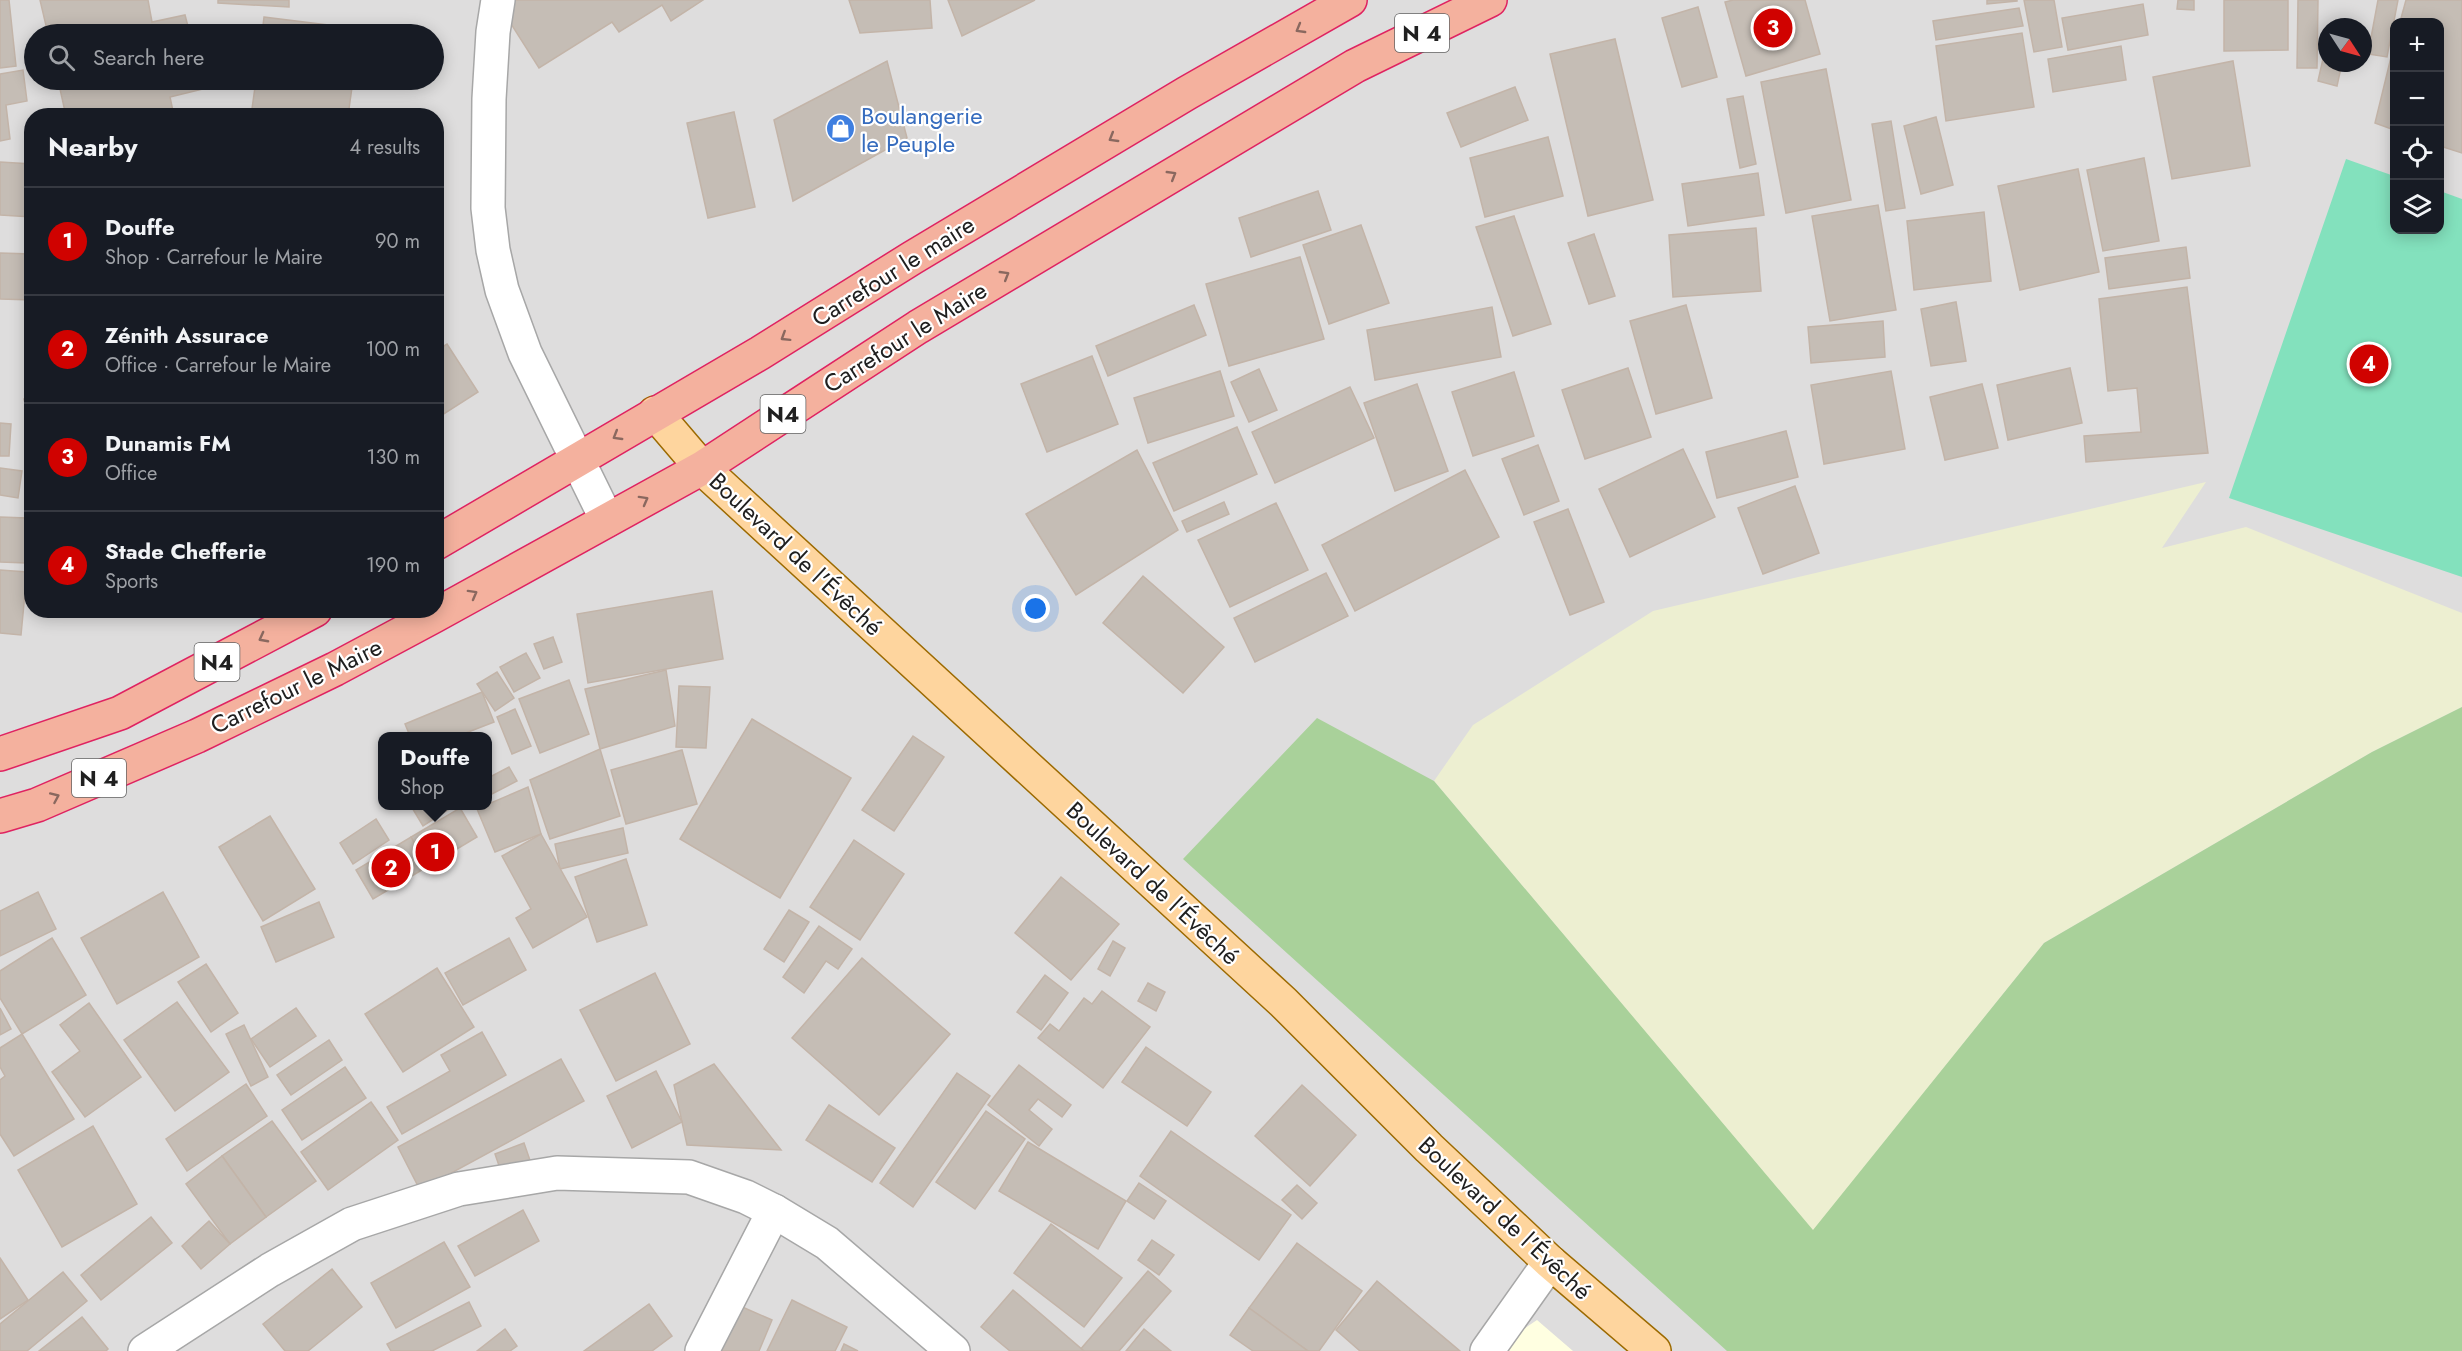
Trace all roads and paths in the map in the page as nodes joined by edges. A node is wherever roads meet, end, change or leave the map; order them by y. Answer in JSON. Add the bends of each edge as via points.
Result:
{"nodes":[{"id":1,"x":498,"y":0,"type":"edge"},
{"id":2,"x":1350,"y":0,"type":"edge"},
{"id":3,"x":1490,"y":0,"type":"edge"},
{"id":4,"x":1355,"y":66,"type":"joint"},
{"id":5,"x":655,"y":413,"type":"junction"},
{"id":6,"x":578,"y":459,"type":"junction"},
{"id":7,"x":702,"y":468,"type":"junction"},
{"id":8,"x":607,"y":520,"type":"junction"},
{"id":9,"x":444,"y":539,"type":"edge"},
{"id":10,"x":444,"y":610,"type":"edge"},
{"id":11,"x":300,"y":618,"type":"edge"},
{"id":12,"x":429,"y":618,"type":"edge"},
{"id":13,"x":120,"y":713,"type":"joint"},
{"id":14,"x":197,"y":736,"type":"joint"},
{"id":15,"x":0,"y":754,"type":"edge"},
{"id":16,"x":0,"y":816,"type":"edge"},
{"id":17,"x":774,"y":1210,"type":"junction"},
{"id":18,"x":1550,"y":1262,"type":"junction"},
{"id":19,"x":145,"y":1351,"type":"edge"},
{"id":20,"x":702,"y":1351,"type":"edge"},
{"id":21,"x":953,"y":1351,"type":"edge"},
{"id":22,"x":1487,"y":1351,"type":"edge"},
{"id":23,"x":1653,"y":1351,"type":"edge"}],
"edges":[{"from":1,"to":6,"type":"street","via":[[489,99],[493,250],[502,290],[525,353]]},
{"from":2,"to":5,"type":"highway","name":"Carrefour le maire","one_way":true,"via":[[1177,99]]},
{"from":3,"to":4,"type":"highway","number":"N 4"},
{"from":7,"to":4,"type":"highway","name":"Carrefour le Maire","number":"N4","one_way":true,"via":[[918,327]]},
{"from":5,"to":6,"type":"highway","name":"Carrefour le maire","one_way":true},
{"from":5,"to":7,"type":"main road","name":"Boulevard de l'Évêché"},
{"from":6,"to":8,"type":"street"},
{"from":6,"to":9,"type":"highway","name":"Carrefour le maire"},
{"from":8,"to":7,"type":"highway","name":"Carrefour le Maire","number":"N4","one_way":true},
{"from":7,"to":18,"type":"main road","name":"Boulevard de l'Évêché","via":[[1283,1002]]},
{"from":10,"to":8,"type":"highway","name":"Carrefour le Maire","number":"N4","one_way":true},
{"from":11,"to":13,"type":"highway","number":"N4","one_way":true},
{"from":14,"to":12,"type":"highway","name":"Carrefour le Maire","number":"N4","one_way":true,"via":[[345,664]]},
{"from":13,"to":15,"type":"highway","number":"N 4"},
{"from":16,"to":14,"type":"highway","number":"N 4","one_way":true,"via":[[37,805]]},
{"from":17,"to":19,"type":"street","via":[[688,1177],[557,1173],[459,1189],[352,1224],[270,1270]]},
{"from":17,"to":20,"type":"street"},
{"from":17,"to":21,"type":"street","via":[[827,1243]]},
{"from":18,"to":22,"type":"street"},
{"from":18,"to":23,"type":"main road","name":"Boulevard de l'Évêché"}]}
